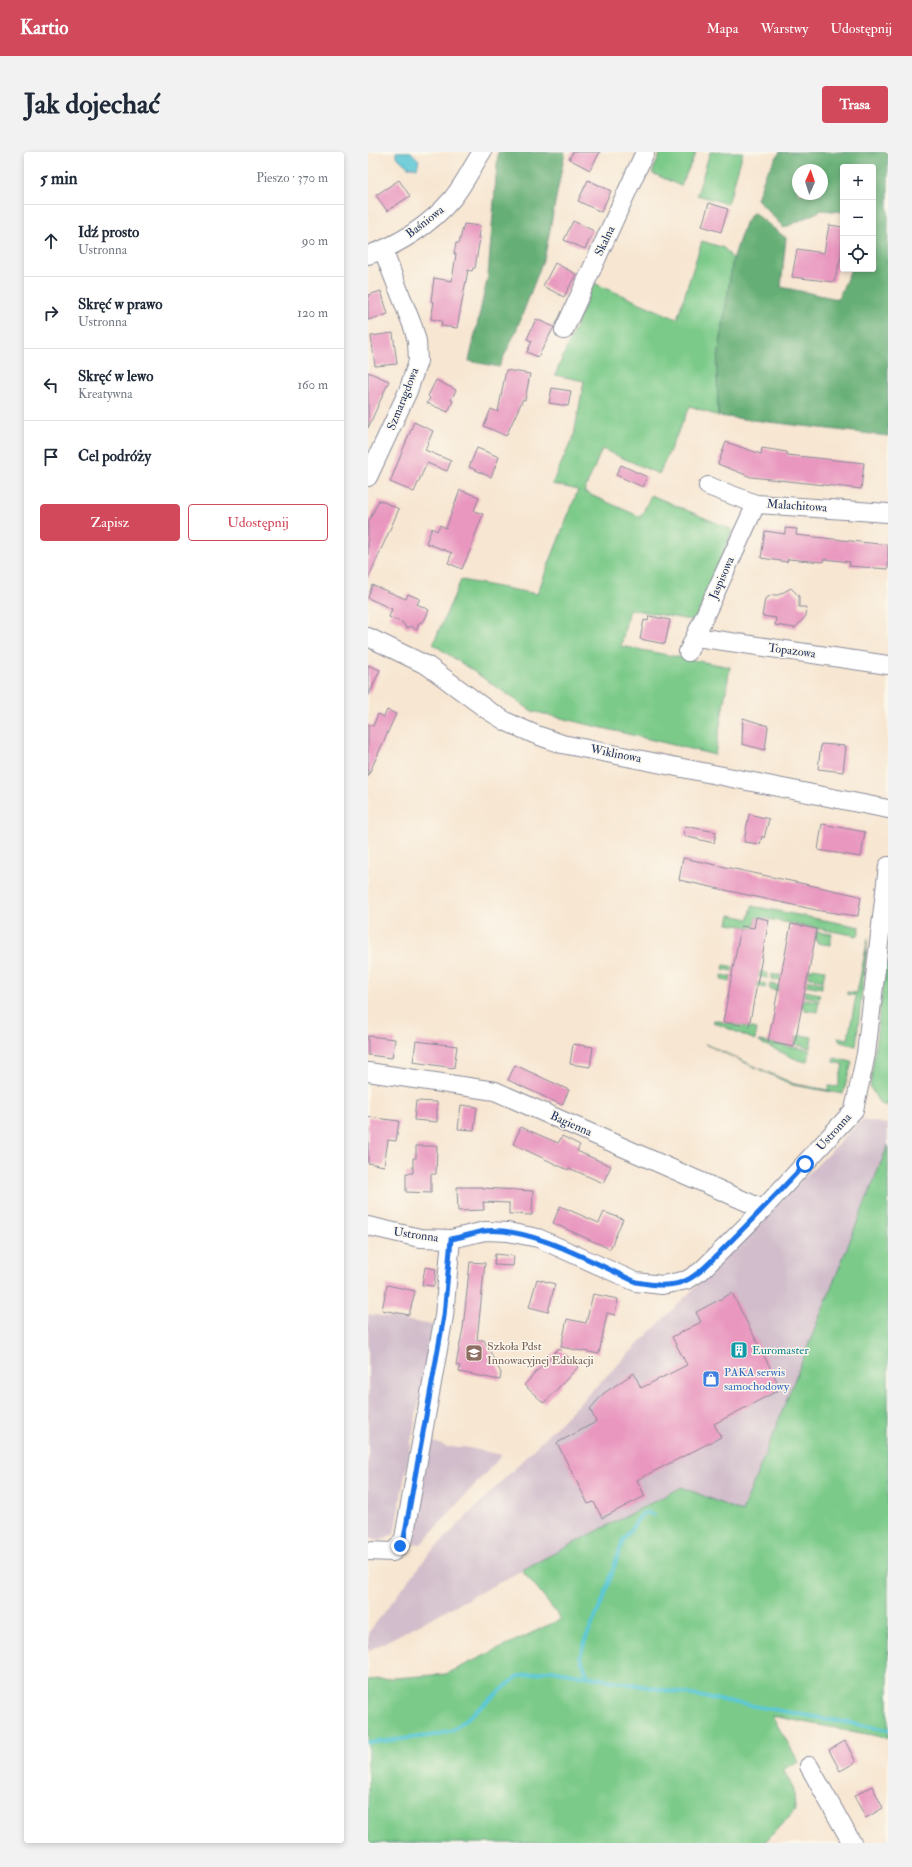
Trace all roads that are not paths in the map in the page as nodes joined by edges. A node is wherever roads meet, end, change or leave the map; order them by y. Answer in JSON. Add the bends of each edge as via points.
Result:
{"nodes":[{"id":1,"x":482,"y":152,"type":"edge"},
{"id":2,"x":646,"y":152,"type":"edge"},
{"id":3,"x":376,"y":253,"type":"edge"},
{"id":4,"x":564,"y":330,"type":"dead end"},
{"id":5,"x":368,"y":477,"type":"edge"},
{"id":6,"x":708,"y":486,"type":"dead end"},
{"id":7,"x":756,"y":504,"type":"junction"},
{"id":8,"x":888,"y":513,"type":"edge"},
{"id":9,"x":368,"y":637,"type":"edge"},
{"id":10,"x":692,"y":645,"type":"joint"},
{"id":11,"x":888,"y":664,"type":"edge"},
{"id":12,"x":888,"y":809,"type":"edge"},
{"id":13,"x":888,"y":866,"type":"edge"},
{"id":14,"x":368,"y":1072,"type":"edge"},
{"id":15,"x":763,"y":1209,"type":"junction"},
{"id":16,"x":368,"y":1226,"type":"edge"},
{"id":17,"x":451,"y":1239,"type":"junction"},
{"id":18,"x":368,"y":1551,"type":"edge"},
{"id":19,"x":809,"y":1766,"type":"dead end"},
{"id":20,"x":852,"y":1843,"type":"edge"}],
"edges":[{"from":1,"to":3,"type":"street","name":"Baśniowa","via":[[452,199],[436,216],[407,237]]},
{"from":2,"to":4,"type":"street","name":"Skalna"},
{"from":3,"to":5,"type":"street","name":"Szmaragdowa","via":[[415,334],[418,361],[408,390]]},
{"from":6,"to":7,"type":"street","name":"Malachitowa"},
{"from":7,"to":8,"type":"street","name":"Malachitowa"},
{"from":7,"to":10,"type":"street","name":"Jaspisowa"},
{"from":9,"to":12,"type":"street","name":"Wiklinowa","via":[[428,666],[507,722],[562,744]]},
{"from":10,"to":11,"type":"street","name":"Topazowa"},
{"from":13,"to":15,"type":"street","name":"Ustronna","via":[[866,1054],[854,1110]]},
{"from":14,"to":15,"type":"street","name":"Bagienna","via":[[495,1091]]},
{"from":15,"to":17,"type":"street","name":"Ustronna","via":[[701,1270],[687,1280],[674,1284],[650,1285],[636,1282],[538,1238],[508,1232],[485,1231]]},
{"from":16,"to":17,"type":"street","name":"Ustronna","via":[[420,1238]]},
{"from":17,"to":18,"type":"street","via":[[444,1316],[404,1538],[393,1552]]},
{"from":19,"to":20,"type":"street"}]}
